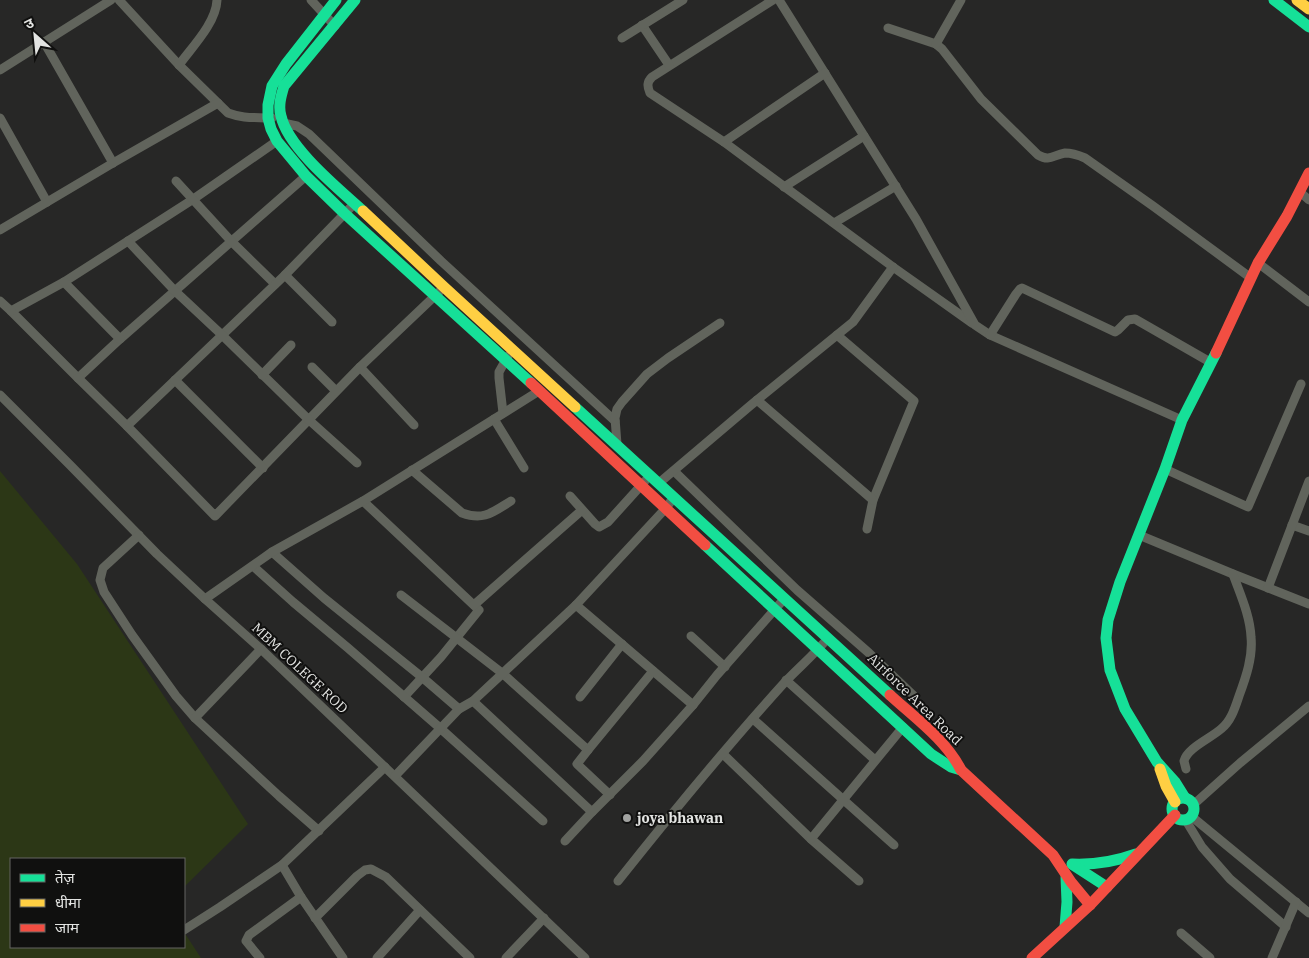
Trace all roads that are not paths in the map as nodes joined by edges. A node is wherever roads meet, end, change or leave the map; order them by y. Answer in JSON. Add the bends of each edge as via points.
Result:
{"nodes":[{"id":1,"x":111,"y":0,"type":"edge"},
{"id":2,"x":119,"y":0,"type":"edge"},
{"id":3,"x":217,"y":0,"type":"edge"},
{"id":4,"x":311,"y":0,"type":"edge"},
{"id":5,"x":336,"y":0,"type":"edge"},
{"id":6,"x":355,"y":0,"type":"edge"},
{"id":7,"x":682,"y":0,"type":"edge"},
{"id":8,"x":773,"y":0,"type":"edge"},
{"id":9,"x":779,"y":0,"type":"edge"},
{"id":10,"x":961,"y":0,"type":"edge"},
{"id":11,"x":1274,"y":0,"type":"edge"},
{"id":12,"x":1297,"y":0,"type":"edge"},
{"id":13,"x":1309,"y":9,"type":"edge"},
{"id":14,"x":325,"y":15,"type":"junction"},
{"id":15,"x":642,"y":25,"type":"junction"},
{"id":16,"x":335,"y":26,"type":"junction"},
{"id":17,"x":1309,"y":27,"type":"edge"},
{"id":18,"x":888,"y":28,"type":"dead end"},
{"id":19,"x":622,"y":38,"type":"dead end"},
{"id":20,"x":44,"y":42,"type":"junction"},
{"id":21,"x":936,"y":44,"type":"junction"},
{"id":22,"x":179,"y":65,"type":"junction"},
{"id":23,"x":669,"y":65,"type":"junction"},
{"id":24,"x":0,"y":70,"type":"edge"},
{"id":25,"x":825,"y":73,"type":"junction"},
{"id":26,"x":218,"y":103,"type":"junction"},
{"id":27,"x":0,"y":118,"type":"edge"},
{"id":28,"x":268,"y":118,"type":"junction"},
{"id":29,"x":282,"y":121,"type":"junction"},
{"id":30,"x":864,"y":136,"type":"junction"},
{"id":31,"x":277,"y":141,"type":"junction"},
{"id":32,"x":724,"y":142,"type":"junction"},
{"id":33,"x":113,"y":163,"type":"junction"},
{"id":34,"x":306,"y":176,"type":"junction"},
{"id":35,"x":176,"y":182,"type":"dead end"},
{"id":36,"x":1306,"y":185,"type":"edge"},
{"id":37,"x":896,"y":186,"type":"junction"},
{"id":38,"x":784,"y":187,"type":"junction"},
{"id":39,"x":192,"y":200,"type":"junction"},
{"id":40,"x":47,"y":202,"type":"junction"},
{"id":41,"x":355,"y":203,"type":"junction"},
{"id":42,"x":344,"y":213,"type":"junction"},
{"id":43,"x":395,"y":216,"type":"junction"},
{"id":44,"x":834,"y":223,"type":"junction"},
{"id":45,"x":382,"y":228,"type":"junction"},
{"id":46,"x":0,"y":230,"type":"edge"},
{"id":47,"x":128,"y":241,"type":"junction"},
{"id":48,"x":231,"y":241,"type":"junction"},
{"id":49,"x":1258,"y":263,"type":"junction"},
{"id":50,"x":893,"y":266,"type":"junction"},
{"id":51,"x":285,"y":275,"type":"junction"},
{"id":52,"x":1251,"y":278,"type":"junction"},
{"id":53,"x":64,"y":282,"type":"junction"},
{"id":54,"x":275,"y":284,"type":"junction"},
{"id":55,"x":444,"y":286,"type":"junction"},
{"id":56,"x":175,"y":291,"type":"junction"},
{"id":57,"x":436,"y":296,"type":"junction"},
{"id":58,"x":0,"y":301,"type":"edge"},
{"id":59,"x":1309,"y":302,"type":"edge"},
{"id":60,"x":11,"y":312,"type":"junction"},
{"id":61,"x":332,"y":322,"type":"dead end"},
{"id":62,"x":720,"y":323,"type":"dead end"},
{"id":63,"x":975,"y":325,"type":"junction"},
{"id":64,"x":222,"y":335,"type":"junction"},
{"id":65,"x":990,"y":335,"type":"junction"},
{"id":66,"x":837,"y":336,"type":"junction"},
{"id":67,"x":120,"y":339,"type":"junction"},
{"id":68,"x":291,"y":345,"type":"dead end"},
{"id":69,"x":512,"y":349,"type":"junction"},
{"id":70,"x":505,"y":360,"type":"junction"},
{"id":71,"x":1210,"y":362,"type":"junction"},
{"id":72,"x":312,"y":367,"type":"dead end"},
{"id":73,"x":360,"y":367,"type":"junction"},
{"id":74,"x":262,"y":374,"type":"junction"},
{"id":75,"x":78,"y":378,"type":"junction"},
{"id":76,"x":175,"y":380,"type":"junction"},
{"id":77,"x":1301,"y":384,"type":"dead end"},
{"id":78,"x":336,"y":391,"type":"junction"},
{"id":79,"x":539,"y":391,"type":"junction"},
{"id":80,"x":0,"y":395,"type":"edge"},
{"id":81,"x":757,"y":400,"type":"junction"},
{"id":82,"x":503,"y":413,"type":"junction"},
{"id":83,"x":494,"y":419,"type":"junction"},
{"id":84,"x":309,"y":420,"type":"junction"},
{"id":85,"x":1182,"y":420,"type":"junction"},
{"id":86,"x":615,"y":422,"type":"junction"},
{"id":87,"x":414,"y":425,"type":"dead end"},
{"id":88,"x":127,"y":426,"type":"junction"},
{"id":89,"x":617,"y":444,"type":"junction"},
{"id":90,"x":357,"y":463,"type":"dead end"},
{"id":91,"x":263,"y":468,"type":"junction"},
{"id":92,"x":524,"y":468,"type":"dead end"},
{"id":93,"x":1165,"y":469,"type":"junction"},
{"id":94,"x":412,"y":470,"type":"junction"},
{"id":95,"x":674,"y":471,"type":"junction"},
{"id":96,"x":650,"y":475,"type":"junction"},
{"id":97,"x":1309,"y":481,"type":"edge"},
{"id":98,"x":659,"y":483,"type":"junction"},
{"id":99,"x":641,"y":486,"type":"junction"},
{"id":100,"x":570,"y":496,"type":"dead end"},
{"id":101,"x":674,"y":496,"type":"junction"},
{"id":102,"x":872,"y":500,"type":"junction"},
{"id":103,"x":364,"y":501,"type":"junction"},
{"id":104,"x":511,"y":501,"type":"dead end"},
{"id":105,"x":666,"y":508,"type":"junction"},
{"id":106,"x":582,"y":510,"type":"junction"},
{"id":107,"x":1292,"y":525,"type":"junction"},
{"id":108,"x":867,"y":528,"type":"dead end"},
{"id":109,"x":1309,"y":531,"type":"edge"},
{"id":110,"x":139,"y":535,"type":"junction"},
{"id":111,"x":1139,"y":535,"type":"junction"},
{"id":112,"x":272,"y":552,"type":"junction"},
{"id":113,"x":253,"y":566,"type":"junction"},
{"id":114,"x":1233,"y":574,"type":"junction"},
{"id":115,"x":1268,"y":588,"type":"junction"},
{"id":116,"x":797,"y":590,"type":"junction"},
{"id":117,"x":401,"y":595,"type":"dead end"},
{"id":118,"x":205,"y":600,"type":"junction"},
{"id":119,"x":785,"y":600,"type":"junction"},
{"id":120,"x":1309,"y":604,"type":"edge"},
{"id":121,"x":474,"y":605,"type":"junction"},
{"id":122,"x":576,"y":605,"type":"junction"},
{"id":123,"x":774,"y":610,"type":"junction"},
{"id":124,"x":691,"y":636,"type":"dead end"},
{"id":125,"x":457,"y":638,"type":"junction"},
{"id":126,"x":828,"y":638,"type":"junction"},
{"id":127,"x":622,"y":644,"type":"junction"},
{"id":128,"x":262,"y":650,"type":"junction"},
{"id":129,"x":818,"y":650,"type":"junction"},
{"id":130,"x":725,"y":666,"type":"junction"},
{"id":131,"x":653,"y":671,"type":"junction"},
{"id":132,"x":502,"y":673,"type":"junction"},
{"id":133,"x":423,"y":678,"type":"junction"},
{"id":134,"x":786,"y":680,"type":"junction"},
{"id":135,"x":914,"y":696,"type":"dead end"},
{"id":136,"x":404,"y":697,"type":"junction"},
{"id":137,"x":580,"y":697,"type":"dead end"},
{"id":138,"x":473,"y":701,"type":"junction"},
{"id":139,"x":693,"y":706,"type":"junction"},
{"id":140,"x":1309,"y":706,"type":"edge"},
{"id":141,"x":459,"y":709,"type":"junction"},
{"id":142,"x":195,"y":718,"type":"junction"},
{"id":143,"x":753,"y":718,"type":"junction"},
{"id":144,"x":902,"y":727,"type":"junction"},
{"id":145,"x":440,"y":728,"type":"junction"},
{"id":146,"x":588,"y":750,"type":"junction"},
{"id":147,"x":723,"y":754,"type":"junction"},
{"id":148,"x":875,"y":760,"type":"junction"},
{"id":149,"x":385,"y":766,"type":"junction"},
{"id":150,"x":1186,"y":769,"type":"dead end"},
{"id":151,"x":961,"y":770,"type":"junction"},
{"id":152,"x":395,"y":776,"type":"junction"},
{"id":153,"x":610,"y":795,"type":"junction"},
{"id":154,"x":844,"y":799,"type":"junction"},
{"id":155,"x":1184,"y":809,"type":"junction"},
{"id":156,"x":592,"y":812,"type":"junction"},
{"id":157,"x":543,"y":821,"type":"dead end"},
{"id":158,"x":319,"y":831,"type":"junction"},
{"id":159,"x":812,"y":839,"type":"junction"},
{"id":160,"x":565,"y":841,"type":"dead end"},
{"id":161,"x":894,"y":845,"type":"dead end"},
{"id":162,"x":1139,"y":853,"type":"junction"},
{"id":163,"x":282,"y":865,"type":"junction"},
{"id":164,"x":1069,"y":869,"type":"junction"},
{"id":165,"x":618,"y":881,"type":"dead end"},
{"id":166,"x":860,"y":882,"type":"dead end"},
{"id":167,"x":1107,"y":887,"type":"junction"},
{"id":168,"x":301,"y":897,"type":"junction"},
{"id":169,"x":1296,"y":902,"type":"junction"},
{"id":170,"x":1090,"y":905,"type":"junction"},
{"id":171,"x":420,"y":910,"type":"junction"},
{"id":172,"x":1309,"y":913,"type":"edge"},
{"id":173,"x":316,"y":918,"type":"junction"},
{"id":174,"x":544,"y":918,"type":"junction"},
{"id":175,"x":1065,"y":927,"type":"junction"},
{"id":176,"x":1286,"y":927,"type":"junction"},
{"id":177,"x":185,"y":929,"type":"edge"},
{"id":178,"x":1181,"y":933,"type":"dead end"},
{"id":179,"x":260,"y":958,"type":"edge"},
{"id":180,"x":343,"y":958,"type":"edge"},
{"id":181,"x":377,"y":958,"type":"edge"},
{"id":182,"x":470,"y":958,"type":"edge"},
{"id":183,"x":506,"y":958,"type":"edge"},
{"id":184,"x":585,"y":958,"type":"edge"},
{"id":185,"x":1032,"y":958,"type":"edge"},
{"id":186,"x":1210,"y":958,"type":"edge"},
{"id":187,"x":1272,"y":958,"type":"edge"}],
"edges":[{"from":1,"to":20,"type":"street"},
{"from":2,"to":22,"type":"street"},
{"from":3,"to":22,"type":"street","via":[[210,23]]},
{"from":4,"to":14,"type":"street"},
{"from":5,"to":14,"type":"street"},
{"from":6,"to":16,"type":"street"},
{"from":7,"to":15,"type":"street"},
{"from":8,"to":23,"type":"street"},
{"from":9,"to":25,"type":"street"},
{"from":10,"to":21,"type":"street"},
{"from":11,"to":17,"type":"street"},
{"from":12,"to":13,"type":"street"},
{"from":14,"to":16,"type":"street"},
{"from":14,"to":28,"type":"street","via":[[272,86]]},
{"from":15,"to":19,"type":"street"},
{"from":15,"to":23,"type":"street"},
{"from":16,"to":29,"type":"street","via":[[284,86],[279,106]]},
{"from":18,"to":21,"type":"street"},
{"from":20,"to":24,"type":"street"},
{"from":20,"to":33,"type":"street"},
{"from":21,"to":52,"type":"street","via":[[982,99],[1043,158],[1068,153],[1085,158]]},
{"from":22,"to":26,"type":"street"},
{"from":23,"to":32,"type":"street","via":[[648,81],[650,92]]},
{"from":25,"to":30,"type":"street"},
{"from":25,"to":32,"type":"street"},
{"from":26,"to":28,"type":"street","via":[[238,117]]},
{"from":26,"to":33,"type":"street"},
{"from":27,"to":40,"type":"street"},
{"from":28,"to":29,"type":"street"},
{"from":28,"to":31,"type":"street"},
{"from":29,"to":41,"type":"street","name":"Airforce Area Road","via":[[288,134],[310,160]]},
{"from":29,"to":43,"type":"street","via":[[309,134]]},
{"from":30,"to":37,"type":"street"},
{"from":30,"to":38,"type":"street"},
{"from":31,"to":34,"type":"street"},
{"from":31,"to":39,"type":"street"},
{"from":32,"to":38,"type":"street"},
{"from":33,"to":40,"type":"street"},
{"from":34,"to":42,"type":"street"},
{"from":34,"to":48,"type":"street"},
{"from":35,"to":39,"type":"street"},
{"from":36,"to":49,"type":"street"},
{"from":37,"to":44,"type":"street"},
{"from":37,"to":63,"type":"street"},
{"from":38,"to":44,"type":"street"},
{"from":39,"to":47,"type":"street"},
{"from":39,"to":48,"type":"street"},
{"from":40,"to":46,"type":"street"},
{"from":41,"to":42,"type":"street"},
{"from":41,"to":45,"type":"street","name":"Airforce Area Road"},
{"from":42,"to":51,"type":"street"},
{"from":42,"to":57,"type":"street"},
{"from":43,"to":45,"type":"street"},
{"from":43,"to":86,"type":"street"},
{"from":44,"to":50,"type":"street"},
{"from":45,"to":55,"type":"street","name":"Airforce Area Road"},
{"from":47,"to":53,"type":"street"},
{"from":47,"to":56,"type":"street"},
{"from":48,"to":54,"type":"street"},
{"from":48,"to":56,"type":"street"},
{"from":49,"to":52,"type":"street"},
{"from":49,"to":59,"type":"street"},
{"from":50,"to":63,"type":"street"},
{"from":50,"to":66,"type":"street","via":[[853,322]]},
{"from":51,"to":54,"type":"street"},
{"from":51,"to":61,"type":"street"},
{"from":52,"to":71,"type":"street"},
{"from":53,"to":60,"type":"street"},
{"from":53,"to":67,"type":"street"},
{"from":54,"to":64,"type":"street"},
{"from":55,"to":57,"type":"street"},
{"from":55,"to":69,"type":"street","name":"Airforce Area Road"},
{"from":56,"to":64,"type":"street"},
{"from":56,"to":67,"type":"street"},
{"from":57,"to":70,"type":"street"},
{"from":57,"to":73,"type":"street"},
{"from":58,"to":60,"type":"street"},
{"from":60,"to":75,"type":"street"},
{"from":62,"to":86,"type":"street","via":[[647,374],[617,409]]},
{"from":63,"to":65,"type":"street"},
{"from":64,"to":74,"type":"street"},
{"from":64,"to":76,"type":"street"},
{"from":65,"to":71,"type":"street","via":[[1022,288],[1114,332],[1128,320],[1135,319]]},
{"from":65,"to":85,"type":"street"},
{"from":66,"to":81,"type":"street"},
{"from":66,"to":102,"type":"street","via":[[914,401]]},
{"from":67,"to":75,"type":"street"},
{"from":68,"to":74,"type":"street"},
{"from":69,"to":70,"type":"street"},
{"from":69,"to":89,"type":"street","name":"Airforce Area Road"},
{"from":70,"to":79,"type":"street"},
{"from":70,"to":82,"type":"street","via":[[499,372]]},
{"from":71,"to":85,"type":"street"},
{"from":72,"to":78,"type":"street"},
{"from":73,"to":78,"type":"street"},
{"from":73,"to":87,"type":"street"},
{"from":74,"to":84,"type":"street"},
{"from":75,"to":88,"type":"street"},
{"from":76,"to":88,"type":"street"},
{"from":76,"to":91,"type":"street"},
{"from":77,"to":93,"type":"street","via":[[1248,507]]},
{"from":78,"to":84,"type":"street"},
{"from":79,"to":82,"type":"street"},
{"from":79,"to":99,"type":"street"},
{"from":80,"to":110,"type":"street","name":"MBM COLEGE ROD"},
{"from":81,"to":95,"type":"street"},
{"from":81,"to":102,"type":"street"},
{"from":82,"to":83,"type":"street"},
{"from":83,"to":92,"type":"street"},
{"from":83,"to":94,"type":"street"},
{"from":84,"to":90,"type":"street"},
{"from":84,"to":91,"type":"street"},
{"from":85,"to":93,"type":"street"},
{"from":86,"to":89,"type":"street"},
{"from":88,"to":91,"type":"street","via":[[216,516]]},
{"from":89,"to":96,"type":"street","name":"Airforce Area Road"},
{"from":93,"to":111,"type":"street"},
{"from":94,"to":103,"type":"street"},
{"from":94,"to":104,"type":"street","via":[[462,513],[470,516],[486,515]]},
{"from":95,"to":98,"type":"street"},
{"from":95,"to":116,"type":"street"},
{"from":96,"to":98,"type":"street","name":"Airforce Area Road"},
{"from":96,"to":99,"type":"street"},
{"from":97,"to":107,"type":"street"},
{"from":98,"to":101,"type":"street","name":"Airforce Area Road"},
{"from":99,"to":105,"type":"street"},
{"from":99,"to":106,"type":"street","via":[[603,526],[594,524]]},
{"from":100,"to":106,"type":"street"},
{"from":101,"to":105,"type":"street"},
{"from":101,"to":119,"type":"street","name":"Airforce Area Road"},
{"from":102,"to":108,"type":"street"},
{"from":103,"to":112,"type":"street"},
{"from":103,"to":121,"type":"street"},
{"from":105,"to":122,"type":"street"},
{"from":105,"to":123,"type":"street"},
{"from":106,"to":121,"type":"street"},
{"from":107,"to":109,"type":"street"},
{"from":107,"to":115,"type":"street"},
{"from":110,"to":118,"type":"street","name":"MBM COLEGE ROD"},
{"from":110,"to":142,"type":"street","via":[[102,568],[100,580],[104,592],[132,635]]},
{"from":111,"to":114,"type":"street"},
{"from":111,"to":155,"type":"street","via":[[1108,620],[1106,638],[1110,670],[1125,709],[1157,762],[1175,782]]},
{"from":112,"to":113,"type":"street"},
{"from":112,"to":133,"type":"street"},
{"from":113,"to":118,"type":"street"},
{"from":113,"to":136,"type":"street"},
{"from":114,"to":115,"type":"street"},
{"from":114,"to":150,"type":"street","via":[[1251,637],[1246,676],[1229,721],[1188,753],[1184,761]]},
{"from":115,"to":120,"type":"street"},
{"from":116,"to":119,"type":"street"},
{"from":116,"to":135,"type":"street"},
{"from":117,"to":125,"type":"street"},
{"from":118,"to":128,"type":"street","name":"MBM COLEGE ROD"},
{"from":119,"to":123,"type":"street"},
{"from":119,"to":126,"type":"street","name":"Airforce Area Road"},
{"from":121,"to":125,"type":"street","via":[[480,610]]},
{"from":122,"to":127,"type":"street"},
{"from":122,"to":132,"type":"street"},
{"from":123,"to":129,"type":"street"},
{"from":123,"to":130,"type":"street"},
{"from":124,"to":130,"type":"street"},
{"from":125,"to":132,"type":"street"},
{"from":125,"to":133,"type":"street"},
{"from":126,"to":129,"type":"street"},
{"from":126,"to":151,"type":"street","name":"Airforce Area Road","via":[[947,747]]},
{"from":127,"to":131,"type":"street"},
{"from":127,"to":137,"type":"street"},
{"from":128,"to":142,"type":"street"},
{"from":128,"to":149,"type":"street","name":"MBM COLEGE ROD"},
{"from":129,"to":134,"type":"street"},
{"from":129,"to":144,"type":"street"},
{"from":130,"to":139,"type":"street"},
{"from":131,"to":139,"type":"street"},
{"from":131,"to":146,"type":"street"},
{"from":132,"to":138,"type":"street"},
{"from":132,"to":146,"type":"street"},
{"from":133,"to":136,"type":"street"},
{"from":133,"to":141,"type":"street"},
{"from":134,"to":143,"type":"street"},
{"from":134,"to":148,"type":"street"},
{"from":136,"to":145,"type":"street"},
{"from":138,"to":141,"type":"street"},
{"from":138,"to":156,"type":"street"},
{"from":139,"to":153,"type":"street"},
{"from":140,"to":155,"type":"street"},
{"from":141,"to":145,"type":"street"},
{"from":142,"to":158,"type":"street"},
{"from":143,"to":147,"type":"street"},
{"from":143,"to":154,"type":"street"},
{"from":144,"to":148,"type":"street"},
{"from":144,"to":151,"type":"street","via":[[931,754],[950,767]]},
{"from":145,"to":152,"type":"street"},
{"from":145,"to":157,"type":"street"},
{"from":146,"to":153,"type":"street","via":[[577,764]]},
{"from":147,"to":159,"type":"street"},
{"from":147,"to":165,"type":"street"},
{"from":148,"to":154,"type":"street"},
{"from":149,"to":152,"type":"street","name":"MBM COLEGE ROD"},
{"from":149,"to":158,"type":"street"},
{"from":151,"to":164,"type":"street","name":"Airforce Area Road"},
{"from":152,"to":174,"type":"street","name":"MBM COLEGE ROD"},
{"from":153,"to":156,"type":"street"},
{"from":154,"to":159,"type":"street"},
{"from":154,"to":161,"type":"street"},
{"from":155,"to":162,"type":"street"},
{"from":155,"to":169,"type":"street"},
{"from":155,"to":176,"type":"street","via":[[1202,846],[1230,879]]},
{"from":156,"to":160,"type":"street"},
{"from":158,"to":163,"type":"street"},
{"from":159,"to":166,"type":"street"},
{"from":162,"to":164,"type":"street","via":[[1106,864]]},
{"from":162,"to":167,"type":"street"},
{"from":163,"to":168,"type":"street"},
{"from":163,"to":177,"type":"street"},
{"from":164,"to":167,"type":"street","name":"Airforce Area Road"},
{"from":164,"to":170,"type":"street","name":"Airforce Area Road"},
{"from":164,"to":175,"type":"street"},
{"from":167,"to":170,"type":"street"},
{"from":168,"to":173,"type":"street"},
{"from":168,"to":179,"type":"street","via":[[249,935],[246,941]]},
{"from":169,"to":172,"type":"street"},
{"from":169,"to":176,"type":"street"},
{"from":170,"to":175,"type":"street"},
{"from":171,"to":173,"type":"street","via":[[386,877],[371,869],[357,876]]},
{"from":171,"to":181,"type":"street"},
{"from":171,"to":182,"type":"street"},
{"from":173,"to":180,"type":"street"},
{"from":174,"to":183,"type":"street"},
{"from":174,"to":184,"type":"street","name":"MBM COLEGE ROD"},
{"from":175,"to":185,"type":"street"},
{"from":176,"to":187,"type":"street"},
{"from":178,"to":186,"type":"street"}]}
